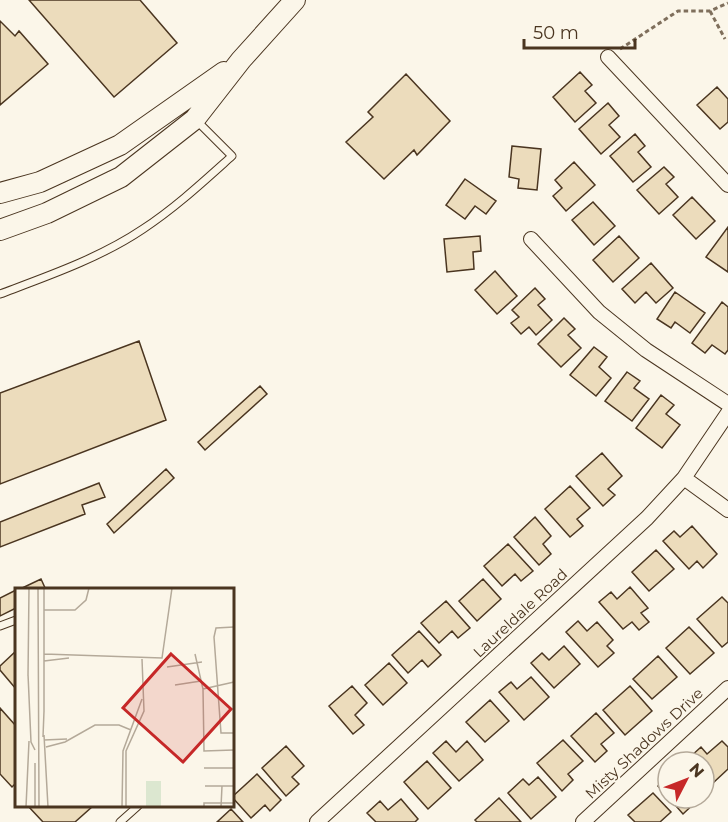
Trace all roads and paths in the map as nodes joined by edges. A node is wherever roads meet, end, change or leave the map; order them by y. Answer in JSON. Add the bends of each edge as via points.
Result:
{"nodes":[{"id":1,"x":295,"y":0,"type":"edge"},
{"id":2,"x":728,"y":3,"type":"edge"},
{"id":3,"x":710,"y":11,"type":"junction"},
{"id":4,"x":725,"y":39,"type":"dead end"},
{"id":5,"x":608,"y":57,"type":"joint"},
{"id":6,"x":241,"y":60,"type":"junction"},
{"id":7,"x":195,"y":119,"type":"junction"},
{"id":8,"x":728,"y":185,"type":"edge"},
{"id":9,"x":0,"y":194,"type":"edge"},
{"id":10,"x":0,"y":230,"type":"edge"},
{"id":11,"x":531,"y":239,"type":"dead end"},
{"id":12,"x":0,"y":294,"type":"edge"},
{"id":13,"x":728,"y":404,"type":"edge"},
{"id":14,"x":728,"y":413,"type":"edge"},
{"id":15,"x":684,"y":478,"type":"junction"},
{"id":16,"x":728,"y":510,"type":"edge"},
{"id":17,"x":15,"y":620,"type":"edge"},
{"id":18,"x":0,"y":626,"type":"edge"},
{"id":19,"x":728,"y":688,"type":"edge"},
{"id":20,"x":137,"y":807,"type":"edge"},
{"id":21,"x":120,"y":822,"type":"edge"},
{"id":22,"x":317,"y":822,"type":"edge"},
{"id":23,"x":583,"y":822,"type":"edge"}],
"edges":[{"from":1,"to":6,"type":"street"},
{"from":2,"to":3,"type":"path"},
{"from":3,"to":4,"type":"path"},
{"from":3,"to":5,"type":"path","via":[[678,11]]},
{"from":5,"to":8,"type":"street"},
{"from":6,"to":7,"type":"street"},
{"from":6,"to":9,"type":"street","via":[[120,145],[40,182]]},
{"from":7,"to":10,"type":"street","via":[[121,177]]},
{"from":7,"to":12,"type":"lane","via":[[232,156],[142,230],[102,252]]},
{"from":11,"to":13,"type":"street","via":[[599,312],[646,350]]},
{"from":14,"to":15,"type":"street","name":"Laureldale Road"},
{"from":15,"to":16,"type":"street"},
{"from":15,"to":22,"type":"street","name":"Laureldale Road","via":[[647,518]]},
{"from":17,"to":18,"type":"lane"},
{"from":19,"to":23,"type":"street","name":"Misty Shadows Drive"},
{"from":20,"to":21,"type":"lane"}]}
